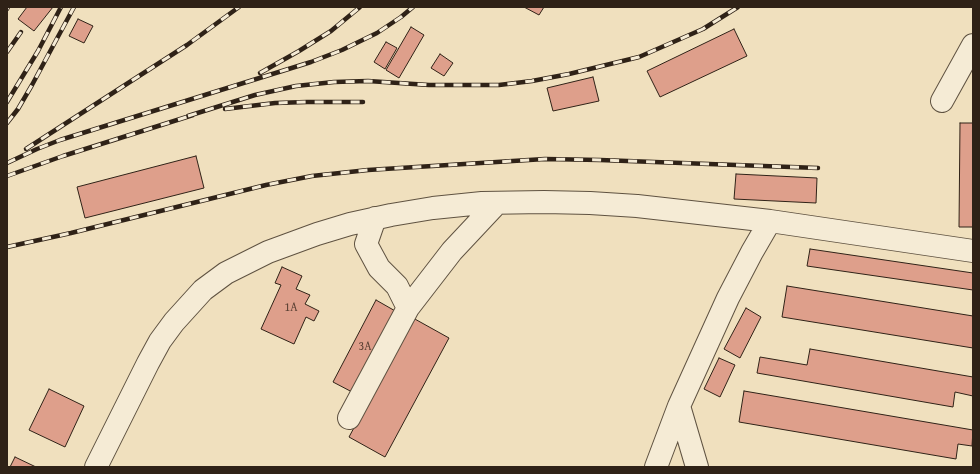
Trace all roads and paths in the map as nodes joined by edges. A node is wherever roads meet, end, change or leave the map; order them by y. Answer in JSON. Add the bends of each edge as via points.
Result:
{"nodes":[{"id":1,"x":973,"y":45,"type":"edge"},
{"id":2,"x":942,"y":100,"type":"dead end"},
{"id":3,"x":497,"y":203,"type":"junction"},
{"id":4,"x":375,"y":218,"type":"junction"},
{"id":5,"x":770,"y":221,"type":"junction"},
{"id":6,"x":973,"y":251,"type":"edge"},
{"id":7,"x":408,"y":308,"type":"junction"},
{"id":8,"x":679,"y":406,"type":"junction"},
{"id":9,"x":349,"y":418,"type":"dead end"},
{"id":10,"x":96,"y":467,"type":"edge"},
{"id":11,"x":656,"y":467,"type":"edge"},
{"id":12,"x":697,"y":467,"type":"edge"}],
"edges":[{"from":1,"to":2,"type":"street"},
{"from":3,"to":4,"type":"street","via":[[433,208]]},
{"from":3,"to":5,"type":"street","via":[[544,202],[637,206]]},
{"from":3,"to":7,"type":"street","via":[[452,251]]},
{"from":4,"to":7,"type":"street","via":[[366,244],[379,268],[397,286]]},
{"from":4,"to":10,"type":"street","via":[[317,234],[268,252],[226,272],[203,290],[160,341]]},
{"from":5,"to":6,"type":"street"},
{"from":5,"to":8,"type":"street","via":[[728,298]]},
{"from":7,"to":9,"type":"street"},
{"from":8,"to":11,"type":"street"},
{"from":8,"to":12,"type":"street"}]}
